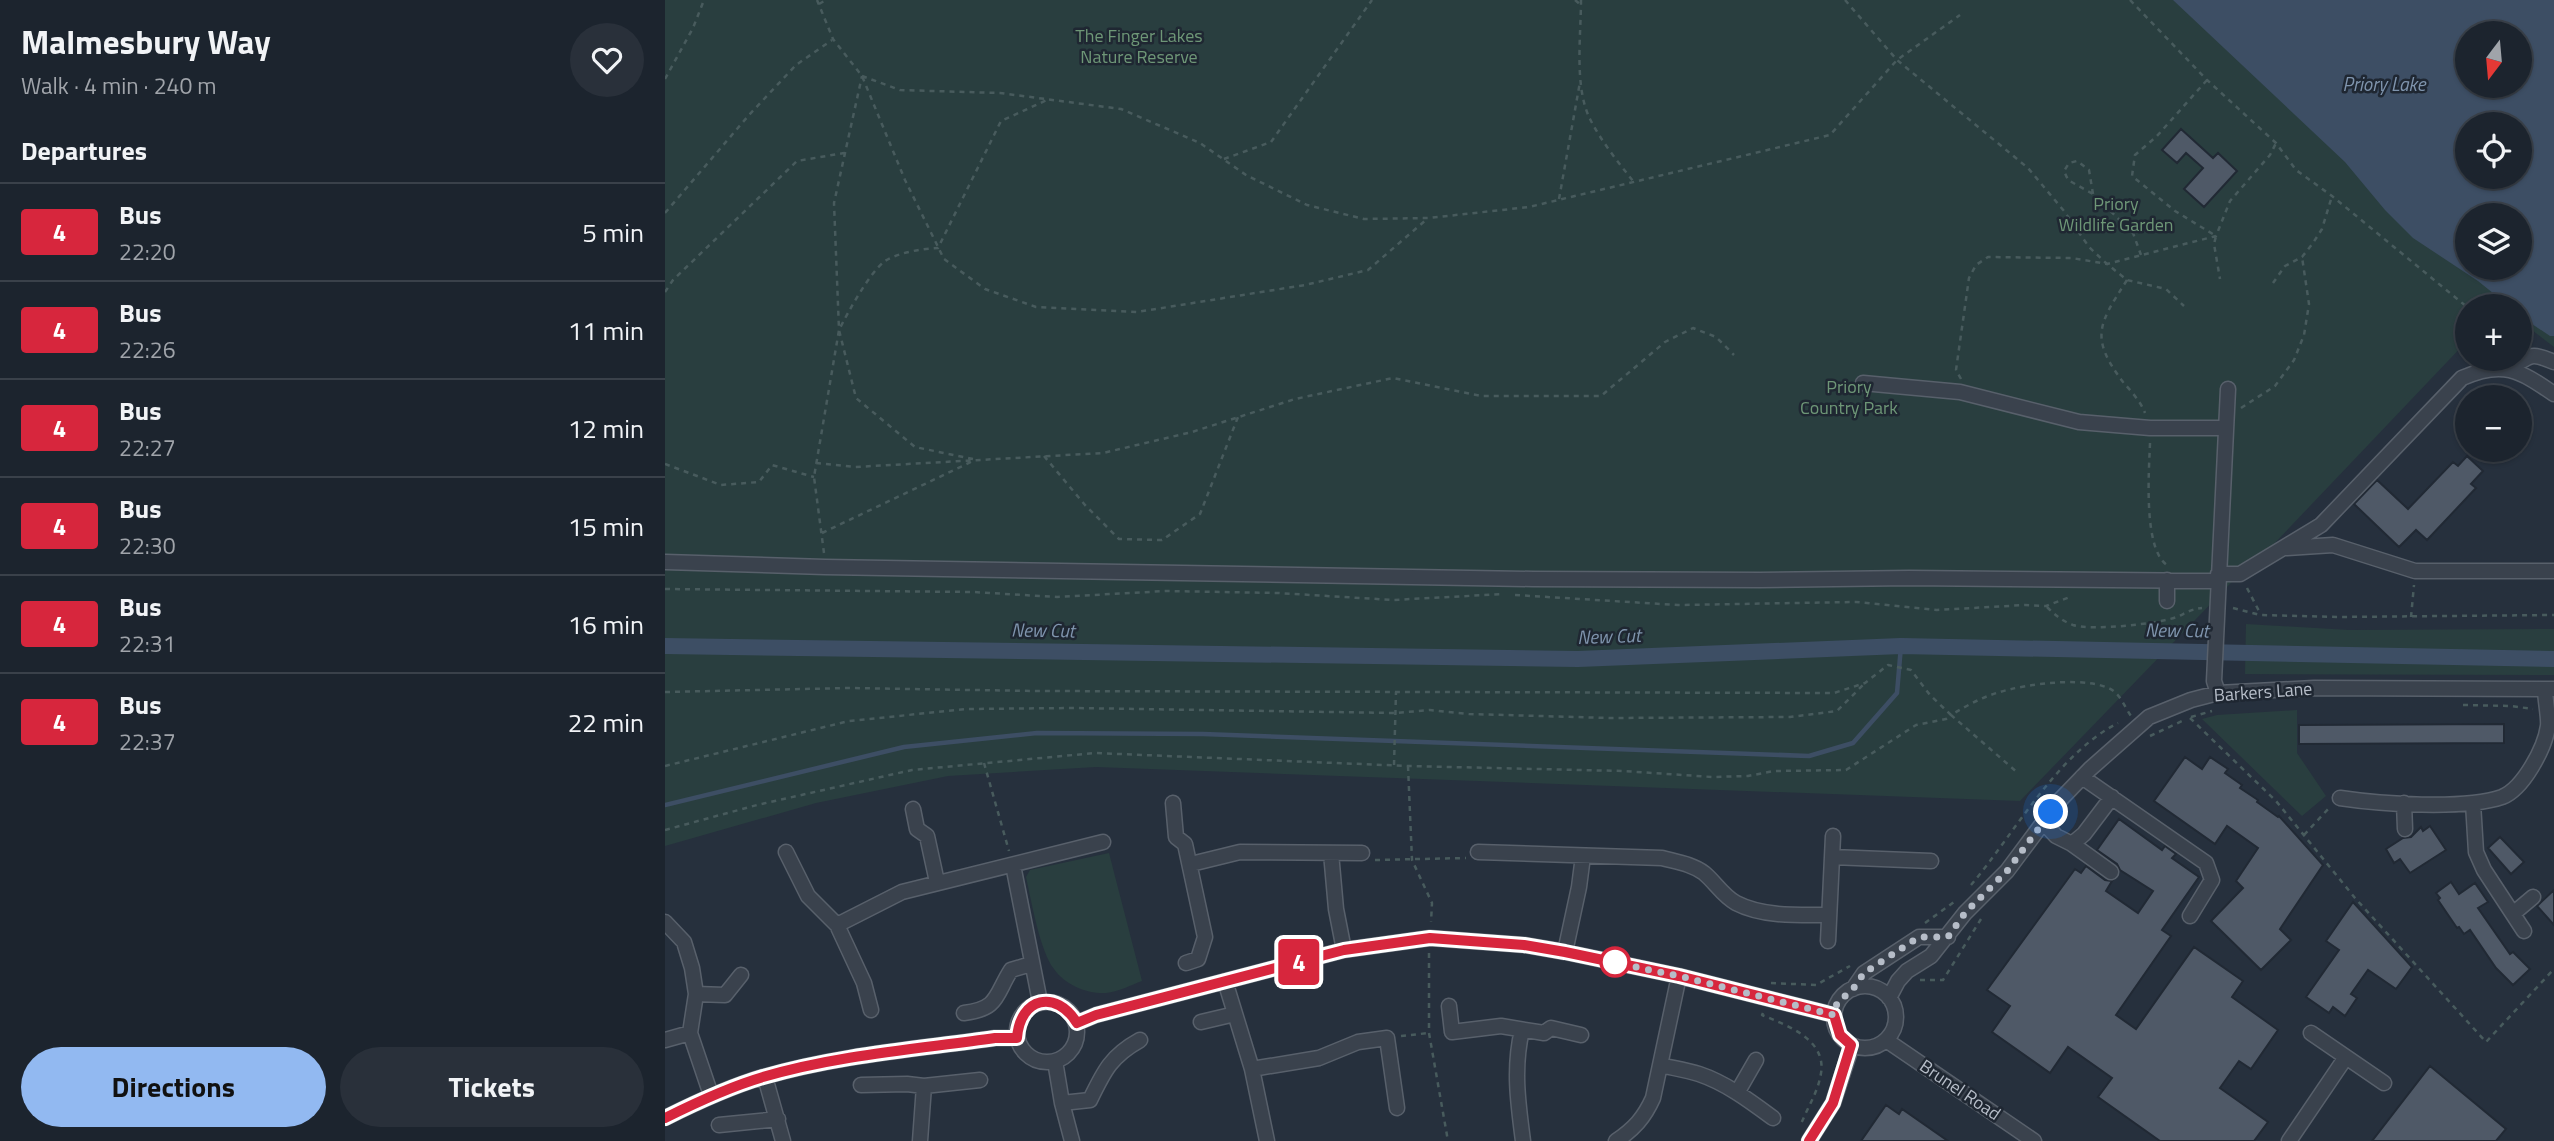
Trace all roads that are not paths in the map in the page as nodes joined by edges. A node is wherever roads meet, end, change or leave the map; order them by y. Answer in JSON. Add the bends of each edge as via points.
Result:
{"nodes":[{"id":1,"x":2532,"y":355,"type":"edge"},
{"id":2,"x":2554,"y":362,"type":"edge"},
{"id":3,"x":2478,"y":371,"type":"edge"},
{"id":4,"x":2513,"y":371,"type":"edge"},
{"id":5,"x":1863,"y":383,"type":"dead end"},
{"id":6,"x":2228,"y":389,"type":"dead end"},
{"id":7,"x":2554,"y":394,"type":"edge"},
{"id":8,"x":2226,"y":423,"type":"junction"},
{"id":9,"x":2285,"y":548,"type":"junction"},
{"id":10,"x":665,"y":562,"type":"edge"},
{"id":11,"x":2554,"y":571,"type":"edge"},
{"id":12,"x":2218,"y":578,"type":"junction"},
{"id":13,"x":2167,"y":580,"type":"junction"},
{"id":14,"x":2167,"y":601,"type":"dead end"},
{"id":15,"x":2550,"y":689,"type":"edge"},
{"id":16,"x":2218,"y":693,"type":"junction"},
{"id":17,"x":2083,"y":777,"type":"junction"},
{"id":18,"x":2112,"y":797,"type":"junction"},
{"id":19,"x":2340,"y":798,"type":"road end"},
{"id":20,"x":1173,"y":803,"type":"dead end"},
{"id":21,"x":2404,"y":803,"type":"junction"},
{"id":22,"x":2473,"y":803,"type":"junction"},
{"id":23,"x":912,"y":809,"type":"dead end"},
{"id":24,"x":2043,"y":822,"type":"junction"},
{"id":25,"x":2405,"y":829,"type":"dead end"},
{"id":26,"x":1833,"y":836,"type":"dead end"},
{"id":27,"x":1103,"y":842,"type":"dead end"},
{"id":28,"x":2072,"y":844,"type":"junction"},
{"id":29,"x":786,"y":852,"type":"dead end"},
{"id":30,"x":1478,"y":852,"type":"road end"},
{"id":31,"x":1331,"y":853,"type":"junction"},
{"id":32,"x":1362,"y":853,"type":"road end"},
{"id":33,"x":1583,"y":856,"type":"junction"},
{"id":34,"x":1832,"y":857,"type":"junction"},
{"id":35,"x":1931,"y":861,"type":"dead end"},
{"id":36,"x":1191,"y":864,"type":"junction"},
{"id":37,"x":1013,"y":865,"type":"junction"},
{"id":38,"x":2111,"y":873,"type":"dead end"},
{"id":39,"x":937,"y":882,"type":"junction"},
{"id":40,"x":2533,"y":897,"type":"dead end"},
{"id":41,"x":2514,"y":913,"type":"junction"},
{"id":42,"x":1829,"y":915,"type":"junction"},
{"id":43,"x":2190,"y":916,"type":"dead end"},
{"id":44,"x":665,"y":922,"type":"edge"},
{"id":45,"x":837,"y":925,"type":"junction"},
{"id":46,"x":2524,"y":931,"type":"dead end"},
{"id":47,"x":1948,"y":937,"type":"junction"},
{"id":48,"x":1828,"y":941,"type":"dead end"},
{"id":49,"x":1344,"y":950,"type":"junction"},
{"id":50,"x":1565,"y":952,"type":"junction"},
{"id":51,"x":1186,"y":963,"type":"dead end"},
{"id":52,"x":1031,"y":964,"type":"junction"},
{"id":53,"x":741,"y":975,"type":"dead end"},
{"id":54,"x":1679,"y":976,"type":"junction"},
{"id":55,"x":1225,"y":981,"type":"junction"},
{"id":56,"x":1853,"y":989,"type":"junction"},
{"id":57,"x":696,"y":994,"type":"junction"},
{"id":58,"x":1889,"y":998,"type":"junction"},
{"id":59,"x":1040,"y":1002,"type":"junction"},
{"id":60,"x":1449,"y":1006,"type":"dead end"},
{"id":61,"x":871,"y":1010,"type":"dead end"},
{"id":62,"x":964,"y":1013,"type":"dead end"},
{"id":63,"x":1235,"y":1014,"type":"junction"},
{"id":64,"x":1834,"y":1015,"type":"junction"},
{"id":65,"x":1201,"y":1022,"type":"dead end"},
{"id":66,"x":1077,"y":1023,"type":"junction"},
{"id":67,"x":1522,"y":1030,"type":"junction"},
{"id":68,"x":690,"y":1032,"type":"junction"},
{"id":69,"x":2311,"y":1033,"type":"dead end"},
{"id":70,"x":1581,"y":1035,"type":"dead end"},
{"id":71,"x":1017,"y":1038,"type":"junction"},
{"id":72,"x":665,"y":1040,"type":"edge"},
{"id":73,"x":1140,"y":1040,"type":"dead end"},
{"id":74,"x":1886,"y":1040,"type":"junction"},
{"id":75,"x":1851,"y":1045,"type":"junction"},
{"id":76,"x":2346,"y":1057,"type":"junction"},
{"id":77,"x":1756,"y":1060,"type":"dead end"},
{"id":78,"x":1055,"y":1062,"type":"junction"},
{"id":79,"x":1660,"y":1065,"type":"junction"},
{"id":80,"x":1252,"y":1069,"type":"junction"},
{"id":81,"x":765,"y":1076,"type":"junction"},
{"id":82,"x":980,"y":1080,"type":"dead end"},
{"id":83,"x":2384,"y":1083,"type":"dead end"},
{"id":84,"x":861,"y":1085,"type":"dead end"},
{"id":85,"x":924,"y":1086,"type":"junction"},
{"id":86,"x":1737,"y":1093,"type":"junction"},
{"id":87,"x":711,"y":1095,"type":"junction"},
{"id":88,"x":1062,"y":1103,"type":"junction"},
{"id":89,"x":1397,"y":1108,"type":"dead end"},
{"id":90,"x":665,"y":1118,"type":"edge"},
{"id":91,"x":1773,"y":1118,"type":"dead end"},
{"id":92,"x":778,"y":1119,"type":"junction"},
{"id":93,"x":719,"y":1125,"type":"dead end"},
{"id":94,"x":1803,"y":1136,"type":"edge"},
{"id":95,"x":783,"y":1141,"type":"edge"},
{"id":96,"x":921,"y":1141,"type":"edge"},
{"id":97,"x":1072,"y":1141,"type":"edge"},
{"id":98,"x":1267,"y":1141,"type":"edge"},
{"id":99,"x":1523,"y":1141,"type":"edge"},
{"id":100,"x":1616,"y":1141,"type":"edge"},
{"id":101,"x":2034,"y":1141,"type":"edge"},
{"id":102,"x":2289,"y":1141,"type":"edge"}],
"edges":[{"from":1,"to":2,"type":"street"},
{"from":3,"to":9,"type":"street","via":[[2462,378],[2321,526]]},
{"from":4,"to":7,"type":"street"},
{"from":5,"to":8,"type":"street","via":[[1960,392],[2080,422],[2150,428]]},
{"from":6,"to":8,"type":"street"},
{"from":8,"to":12,"type":"street"},
{"from":9,"to":11,"type":"street","via":[[2333,545],[2415,571]]},
{"from":9,"to":12,"type":"street","via":[[2240,574]]},
{"from":10,"to":13,"type":"street","via":[[1533,579]]},
{"from":12,"to":13,"type":"street"},
{"from":12,"to":16,"type":"street","via":[[2214,681]]},
{"from":13,"to":14,"type":"street"},
{"from":15,"to":16,"type":"street","name":"Barkers Lane","via":[[2314,688]]},
{"from":15,"to":22,"type":"street","via":[[2546,736],[2526,776],[2503,796]]},
{"from":16,"to":17,"type":"street","name":"Barkers Lane","via":[[2149,717]]},
{"from":17,"to":18,"type":"street"},
{"from":17,"to":24,"type":"street","name":"Barkers Lane"},
{"from":18,"to":28,"type":"street"},
{"from":18,"to":43,"type":"street","via":[[2206,863],[2212,880]]},
{"from":19,"to":21,"type":"street"},
{"from":20,"to":36,"type":"street","via":[[1176,837],[1185,844]]},
{"from":21,"to":22,"type":"street"},
{"from":21,"to":25,"type":"street"},
{"from":22,"to":41,"type":"street","via":[[2476,852]]},
{"from":23,"to":39,"type":"street","via":[[917,829],[927,836]]},
{"from":24,"to":28,"type":"street"},
{"from":24,"to":47,"type":"street","name":"Barkers Lane"},
{"from":26,"to":34,"type":"street"},
{"from":27,"to":37,"type":"street"},
{"from":28,"to":38,"type":"street"},
{"from":29,"to":45,"type":"street","via":[[809,896]]},
{"from":30,"to":33,"type":"street"},
{"from":31,"to":32,"type":"street"},
{"from":31,"to":36,"type":"street","via":[[1240,852]]},
{"from":31,"to":49,"type":"street"},
{"from":33,"to":42,"type":"street","via":[[1686,864],[1703,872],[1734,902],[1751,909]]},
{"from":33,"to":50,"type":"street"},
{"from":34,"to":35,"type":"street"},
{"from":34,"to":42,"type":"street"},
{"from":36,"to":51,"type":"street","via":[[1205,937],[1198,959]]},
{"from":37,"to":39,"type":"street"},
{"from":37,"to":52,"type":"street"},
{"from":39,"to":45,"type":"street","via":[[902,892]]},
{"from":40,"to":41,"type":"street"},
{"from":41,"to":46,"type":"street"},
{"from":42,"to":48,"type":"street"},
{"from":44,"to":57,"type":"street","via":[[684,942]]},
{"from":45,"to":61,"type":"street","via":[[864,983]]},
{"from":47,"to":56,"type":"street","via":[[1919,937],[1864,973]]},
{"from":47,"to":58,"type":"street","name":"Barkers Lane","via":[[1931,956],[1907,971]]},
{"from":49,"to":50,"type":"street","via":[[1430,938]]},
{"from":49,"to":55,"type":"street"},
{"from":50,"to":54,"type":"street"},
{"from":52,"to":59,"type":"street"},
{"from":52,"to":62,"type":"street","via":[[1011,970],[988,1007]]},
{"from":53,"to":57,"type":"street","via":[[725,995]]},
{"from":54,"to":64,"type":"street"},
{"from":54,"to":79,"type":"street"},
{"from":55,"to":63,"type":"street"},
{"from":55,"to":66,"type":"street"},
{"from":56,"to":58,"type":"street","via":[[1873,988]]},
{"from":56,"to":64,"type":"street","via":[[1837,1003]]},
{"from":57,"to":68,"type":"street"},
{"from":58,"to":74,"type":"street","via":[[1895,1023]]},
{"from":59,"to":66,"type":"street","via":[[1055,1002],[1069,1010]]},
{"from":59,"to":71,"type":"street","via":[[1028,1008],[1018,1022]]},
{"from":60,"to":67,"type":"street","via":[[1452,1032],[1501,1027]]},
{"from":63,"to":65,"type":"street"},
{"from":63,"to":80,"type":"street"},
{"from":64,"to":75,"type":"street","via":[[1840,1035]]},
{"from":66,"to":78,"type":"street","via":[[1077,1039],[1069,1053]]},
{"from":67,"to":70,"type":"street","via":[[1544,1033],[1552,1028]]},
{"from":67,"to":99,"type":"street","via":[[1516,1078]]},
{"from":68,"to":72,"type":"street"},
{"from":68,"to":87,"type":"street"},
{"from":69,"to":76,"type":"street"},
{"from":71,"to":78,"type":"street","via":[[1023,1050],[1037,1060]]},
{"from":71,"to":81,"type":"street","via":[[833,1061]]},
{"from":73,"to":88,"type":"street","via":[[1110,1061],[1090,1100]]},
{"from":74,"to":75,"type":"street","via":[[1873,1047]]},
{"from":74,"to":101,"type":"street","name":"Brunel Road"},
{"from":75,"to":94,"type":"street","via":[[1833,1103]]},
{"from":76,"to":83,"type":"street"},
{"from":76,"to":102,"type":"street"},
{"from":77,"to":86,"type":"street"},
{"from":78,"to":88,"type":"street"},
{"from":79,"to":86,"type":"street","via":[[1700,1074]]},
{"from":79,"to":100,"type":"street","via":[[1646,1114]]},
{"from":80,"to":89,"type":"street","via":[[1319,1058],[1358,1042],[1387,1038]]},
{"from":80,"to":98,"type":"street"},
{"from":81,"to":87,"type":"street"},
{"from":81,"to":92,"type":"street"},
{"from":82,"to":85,"type":"street"},
{"from":84,"to":85,"type":"street"},
{"from":85,"to":96,"type":"street"},
{"from":86,"to":91,"type":"street"},
{"from":87,"to":90,"type":"street"},
{"from":88,"to":97,"type":"street"},
{"from":92,"to":93,"type":"street"},
{"from":92,"to":95,"type":"street"}]}
